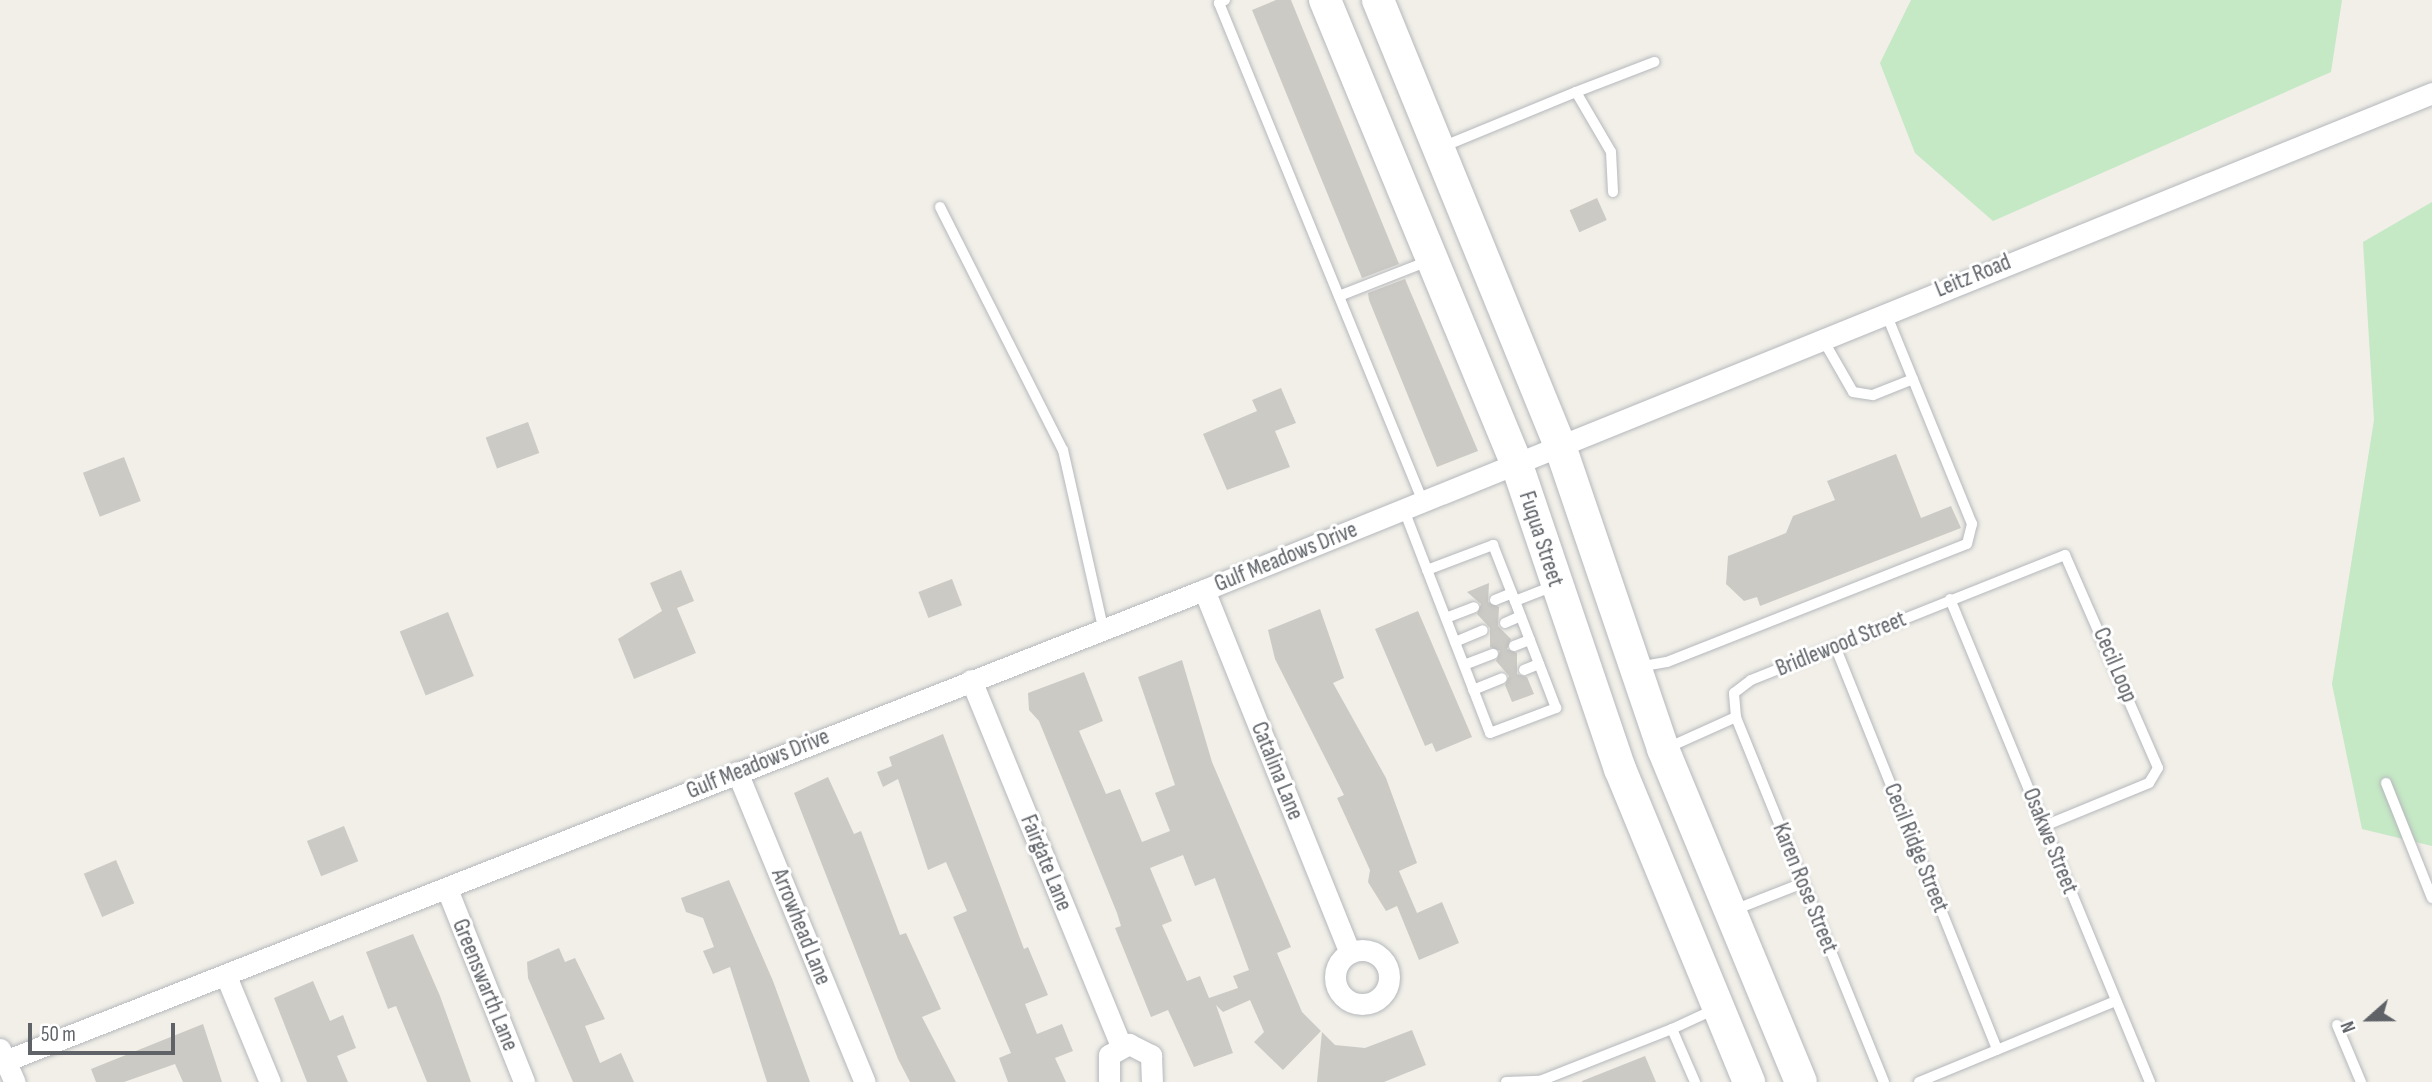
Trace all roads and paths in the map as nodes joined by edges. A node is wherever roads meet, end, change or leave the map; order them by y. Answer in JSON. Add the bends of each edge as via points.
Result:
{"nodes":[{"id":1,"x":1225,"y":0,"type":"edge"},
{"id":2,"x":1325,"y":0,"type":"edge"},
{"id":3,"x":1378,"y":0,"type":"edge"},
{"id":4,"x":1654,"y":62,"type":"dead end"},
{"id":5,"x":1576,"y":92,"type":"junction"},
{"id":6,"x":2432,"y":93,"type":"edge"},
{"id":7,"x":1440,"y":149,"type":"junction"},
{"id":8,"x":1394,"y":167,"type":"junction"},
{"id":9,"x":1613,"y":192,"type":"dead end"},
{"id":10,"x":940,"y":208,"type":"dead end"},
{"id":11,"x":1432,"y":260,"type":"junction"},
{"id":12,"x":1339,"y":296,"type":"junction"},
{"id":13,"x":1885,"y":311,"type":"junction"},
{"id":14,"x":1822,"y":338,"type":"junction"},
{"id":15,"x":1913,"y":379,"type":"junction"},
{"id":16,"x":1559,"y":443,"type":"junction"},
{"id":17,"x":1517,"y":464,"type":"junction"},
{"id":18,"x":1413,"y":506,"type":"junction"},
{"id":19,"x":1427,"y":570,"type":"junction"},
{"id":20,"x":1556,"y":585,"type":"junction"},
{"id":21,"x":1204,"y":590,"type":"junction"},
{"id":22,"x":1513,"y":597,"type":"junction"},
{"id":23,"x":1950,"y":599,"type":"junction"},
{"id":24,"x":1495,"y":600,"type":"dead end"},
{"id":25,"x":1474,"y":607,"type":"dead end"},
{"id":26,"x":1521,"y":616,"type":"junction"},
{"id":27,"x":1446,"y":618,"type":"junction"},
{"id":28,"x":1505,"y":623,"type":"dead end"},
{"id":29,"x":1103,"y":628,"type":"junction"},
{"id":30,"x":1483,"y":630,"type":"dead end"},
{"id":31,"x":1530,"y":640,"type":"junction"},
{"id":32,"x":1455,"y":642,"type":"junction"},
{"id":33,"x":1514,"y":646,"type":"dead end"},
{"id":34,"x":1835,"y":646,"type":"junction"},
{"id":35,"x":1493,"y":654,"type":"dead end"},
{"id":36,"x":1539,"y":664,"type":"junction"},
{"id":37,"x":1464,"y":665,"type":"junction"},
{"id":38,"x":1636,"y":667,"type":"junction"},
{"id":39,"x":1524,"y":670,"type":"dead end"},
{"id":40,"x":1502,"y":678,"type":"dead end"},
{"id":41,"x":971,"y":680,"type":"junction"},
{"id":42,"x":1473,"y":690,"type":"junction"},
{"id":43,"x":1734,"y":693,"type":"joint"},
{"id":44,"x":1736,"y":718,"type":"junction"},
{"id":45,"x":1663,"y":749,"type":"junction"},
{"id":46,"x":1620,"y":769,"type":"junction"},
{"id":47,"x":737,"y":772,"type":"junction"},
{"id":48,"x":2386,"y":783,"type":"dead end"},
{"id":49,"x":2044,"y":826,"type":"junction"},
{"id":50,"x":1803,"y":883,"type":"junction"},
{"id":51,"x":447,"y":888,"type":"junction"},
{"id":52,"x":2432,"y":898,"type":"edge"},
{"id":53,"x":1732,"y":911,"type":"junction"},
{"id":54,"x":1350,"y":953,"type":"dead end"},
{"id":55,"x":226,"y":976,"type":"junction"},
{"id":56,"x":2116,"y":1001,"type":"junction"},
{"id":57,"x":1718,"y":1007,"type":"junction"},
{"id":58,"x":2337,"y":1025,"type":"dead end"},
{"id":59,"x":1672,"y":1029,"type":"junction"},
{"id":60,"x":1121,"y":1045,"type":"junction"},
{"id":61,"x":1997,"y":1050,"type":"junction"},
{"id":62,"x":1790,"y":1053,"type":"junction"},
{"id":63,"x":2,"y":1058,"type":"edge"},
{"id":64,"x":1747,"y":1076,"type":"edge"},
{"id":65,"x":15,"y":1082,"type":"edge"},
{"id":66,"x":270,"y":1082,"type":"edge"},
{"id":67,"x":524,"y":1082,"type":"edge"},
{"id":68,"x":865,"y":1082,"type":"edge"},
{"id":69,"x":1108,"y":1082,"type":"edge"},
{"id":70,"x":1152,"y":1082,"type":"edge"},
{"id":71,"x":1506,"y":1082,"type":"edge"},
{"id":72,"x":1695,"y":1082,"type":"edge"},
{"id":73,"x":1801,"y":1082,"type":"edge"},
{"id":74,"x":1884,"y":1082,"type":"edge"},
{"id":75,"x":1919,"y":1082,"type":"edge"},
{"id":76,"x":2150,"y":1082,"type":"edge"},
{"id":77,"x":2361,"y":1082,"type":"edge"}],
"edges":[{"from":1,"to":12,"type":"lane","via":[[1219,3]]},
{"from":2,"to":8,"type":"main road","name":"Fuqua Street"},
{"from":3,"to":7,"type":"main road","name":"Fuqua Street"},
{"from":4,"to":5,"type":"lane"},
{"from":5,"to":7,"type":"lane"},
{"from":5,"to":9,"type":"lane","via":[[1611,152]]},
{"from":6,"to":13,"type":"street","name":"Leitz Road"},
{"from":7,"to":8,"type":"main road"},
{"from":7,"to":16,"type":"main road","name":"Fuqua Street"},
{"from":8,"to":11,"type":"main road","name":"Fuqua Street"},
{"from":10,"to":29,"type":"lane","via":[[1063,450]]},
{"from":11,"to":12,"type":"lane"},
{"from":11,"to":17,"type":"main road","name":"Fuqua Street"},
{"from":12,"to":18,"type":"lane"},
{"from":13,"to":14,"type":"street","name":"Leitz Road"},
{"from":13,"to":15,"type":"lane"},
{"from":14,"to":15,"type":"lane","via":[[1853,392],[1873,395]]},
{"from":14,"to":16,"type":"street","name":"Leitz Road"},
{"from":15,"to":38,"type":"lane","via":[[1972,524],[1967,544],[1667,662]]},
{"from":16,"to":17,"type":"street","name":"Leitz Road"},
{"from":16,"to":38,"type":"main road","name":"Fuqua Street"},
{"from":17,"to":18,"type":"street","name":"Gulf Meadows Drive"},
{"from":17,"to":20,"type":"main road","name":"Fuqua Street"},
{"from":18,"to":19,"type":"lane"},
{"from":18,"to":21,"type":"street","name":"Gulf Meadows Drive"},
{"from":19,"to":22,"type":"lane","via":[[1493,545]]},
{"from":19,"to":27,"type":"lane"},
{"from":20,"to":22,"type":"lane"},
{"from":20,"to":46,"type":"main road","name":"Fuqua Street"},
{"from":21,"to":29,"type":"street","name":"Gulf Meadows Drive"},
{"from":21,"to":54,"type":"street","name":"Catalina Lane"},
{"from":22,"to":24,"type":"lane"},
{"from":22,"to":26,"type":"lane"},
{"from":23,"to":34,"type":"lane","name":"Bridlewood Street"},
{"from":23,"to":49,"type":"lane","name":"Osakwe Street"},
{"from":23,"to":49,"type":"lane","name":"Cecil Loop","via":[[2066,555],[2152,755],[2157,778]]},
{"from":25,"to":27,"type":"lane"},
{"from":26,"to":28,"type":"lane"},
{"from":26,"to":31,"type":"lane"},
{"from":27,"to":32,"type":"lane"},
{"from":29,"to":41,"type":"street","name":"Gulf Meadows Drive"},
{"from":30,"to":32,"type":"lane"},
{"from":31,"to":33,"type":"lane"},
{"from":31,"to":36,"type":"lane"},
{"from":32,"to":37,"type":"lane"},
{"from":34,"to":43,"type":"lane","name":"Bridlewood Street"},
{"from":34,"to":61,"type":"lane","name":"Cecil Ridge Street"},
{"from":35,"to":37,"type":"lane"},
{"from":36,"to":39,"type":"lane"},
{"from":36,"to":42,"type":"lane","via":[[1556,708],[1523,721],[1490,733]]},
{"from":37,"to":42,"type":"lane"},
{"from":38,"to":45,"type":"main road","name":"Fuqua Street"},
{"from":40,"to":42,"type":"lane"},
{"from":41,"to":47,"type":"street","name":"Gulf Meadows Drive"},
{"from":41,"to":60,"type":"street","name":"Fairgate Lane"},
{"from":43,"to":44,"type":"lane","name":"Karen Rose Street"},
{"from":44,"to":45,"type":"lane"},
{"from":44,"to":50,"type":"lane","name":"Karen Rose Street"},
{"from":45,"to":46,"type":"main road"},
{"from":45,"to":53,"type":"main road","name":"Fuqua Street"},
{"from":46,"to":57,"type":"main road","name":"Fuqua Street"},
{"from":47,"to":51,"type":"street","name":"Gulf Meadows Drive"},
{"from":47,"to":68,"type":"street","name":"Arrowhead Lane"},
{"from":48,"to":52,"type":"lane"},
{"from":49,"to":56,"type":"lane","name":"Osakwe Street"},
{"from":50,"to":53,"type":"lane"},
{"from":50,"to":74,"type":"lane","name":"Karen Rose Street"},
{"from":51,"to":55,"type":"street","name":"Gulf Meadows Drive"},
{"from":51,"to":67,"type":"street","name":"Greenswarth Lane"},
{"from":53,"to":62,"type":"main road","name":"Fuqua Street"},
{"from":55,"to":63,"type":"street","name":"Gulf Meadows Drive"},
{"from":55,"to":66,"type":"street"},
{"from":56,"to":61,"type":"lane"},
{"from":56,"to":76,"type":"lane","name":"Osakwe Street"},
{"from":57,"to":59,"type":"lane"},
{"from":57,"to":64,"type":"main road","name":"Fuqua Street"},
{"from":58,"to":77,"type":"lane"},
{"from":59,"to":71,"type":"lane","via":[[1541,1081]]},
{"from":59,"to":72,"type":"lane"},
{"from":60,"to":69,"type":"street","via":[[1105,1063]]},
{"from":60,"to":70,"type":"street","via":[[1138,1045],[1151,1055]]},
{"from":61,"to":75,"type":"lane"},
{"from":62,"to":64,"type":"main road"},
{"from":62,"to":73,"type":"main road","name":"Fuqua Street"},
{"from":63,"to":65,"type":"street"}]}
